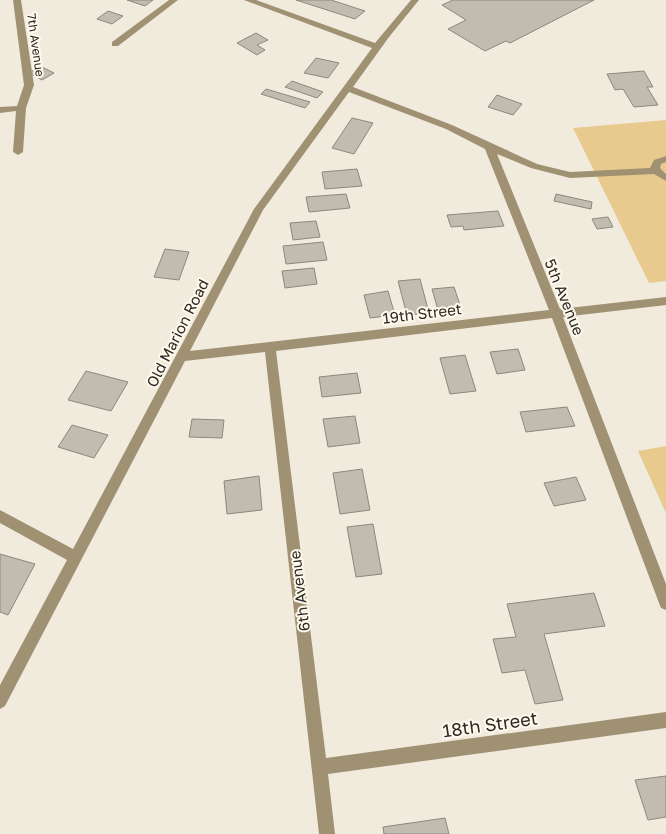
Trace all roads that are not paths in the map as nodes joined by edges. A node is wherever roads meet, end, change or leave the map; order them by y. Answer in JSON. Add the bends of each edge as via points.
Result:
{"nodes":[{"id":1,"x":17,"y":0,"type":"edge"},
{"id":2,"x":174,"y":0,"type":"edge"},
{"id":3,"x":248,"y":0,"type":"edge"},
{"id":4,"x":414,"y":0,"type":"edge"},
{"id":5,"x":114,"y":44,"type":"dead end"},
{"id":6,"x":377,"y":47,"type":"junction"},
{"id":7,"x":347,"y":88,"type":"junction"},
{"id":8,"x":21,"y":108,"type":"junction"},
{"id":9,"x":0,"y":110,"type":"edge"},
{"id":10,"x":489,"y":147,"type":"junction"},
{"id":11,"x":18,"y":152,"type":"dead end"},
{"id":12,"x":666,"y":159,"type":"edge"},
{"id":13,"x":656,"y":171,"type":"junction"},
{"id":14,"x":666,"y":178,"type":"edge"},
{"id":15,"x":666,"y":301,"type":"edge"},
{"id":16,"x":556,"y":313,"type":"junction"},
{"id":17,"x":270,"y":347,"type":"junction"},
{"id":18,"x":181,"y":357,"type":"junction"},
{"id":19,"x":0,"y":516,"type":"edge"},
{"id":20,"x":76,"y":558,"type":"junction"},
{"id":21,"x":666,"y":603,"type":"edge"},
{"id":22,"x":0,"y":701,"type":"edge"},
{"id":23,"x":666,"y":720,"type":"edge"},
{"id":24,"x":319,"y":767,"type":"junction"},
{"id":25,"x":328,"y":834,"type":"edge"}],
"edges":[{"from":1,"to":8,"type":"street","name":"7th Avenue","via":[[29,85]]},
{"from":2,"to":5,"type":"street"},
{"from":3,"to":6,"type":"street"},
{"from":4,"to":6,"type":"street","name":"Old Marion Road"},
{"from":6,"to":7,"type":"street","name":"Old Marion Road"},
{"from":7,"to":10,"type":"street","via":[[449,127]]},
{"from":7,"to":18,"type":"street","name":"Old Marion Road","via":[[259,209]]},
{"from":8,"to":9,"type":"street"},
{"from":8,"to":11,"type":"street","name":"7th Avenue"},
{"from":10,"to":13,"type":"street","via":[[534,166],[570,175]]},
{"from":10,"to":16,"type":"street","name":"5th Avenue"},
{"from":12,"to":13,"type":"street","via":[[657,162]]},
{"from":13,"to":14,"type":"street"},
{"from":15,"to":16,"type":"street","name":"19th Street"},
{"from":16,"to":17,"type":"street","name":"19th Street"},
{"from":16,"to":21,"type":"street","name":"5th Avenue"},
{"from":17,"to":18,"type":"street","name":"19th Street"},
{"from":17,"to":24,"type":"street","name":"6th Avenue"},
{"from":18,"to":20,"type":"street","name":"Old Marion Road"},
{"from":19,"to":20,"type":"street"},
{"from":20,"to":22,"type":"street","name":"Old Marion Road"},
{"from":23,"to":24,"type":"street","name":"18th Street"},
{"from":24,"to":25,"type":"street","name":"6th Avenue"}]}
